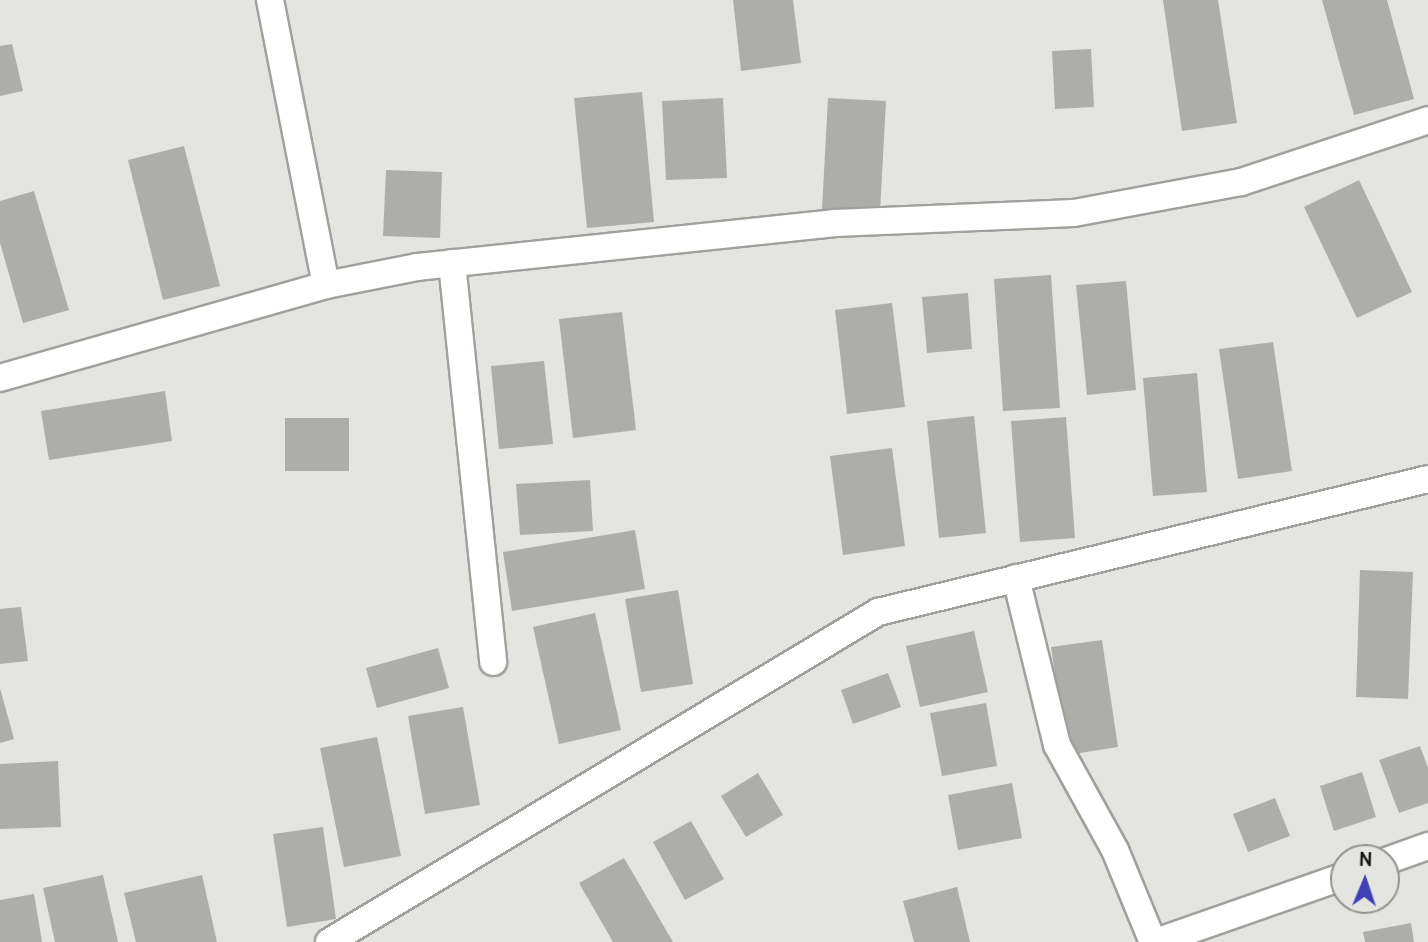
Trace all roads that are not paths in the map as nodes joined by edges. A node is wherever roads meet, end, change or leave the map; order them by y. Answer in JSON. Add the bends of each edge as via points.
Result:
{"nodes":[{"id":1,"x":270,"y":0,"type":"edge"},
{"id":2,"x":1428,"y":120,"type":"edge"},
{"id":3,"x":452,"y":263,"type":"junction"},
{"id":4,"x":326,"y":285,"type":"junction"},
{"id":5,"x":0,"y":378,"type":"edge"},
{"id":6,"x":1428,"y":478,"type":"edge"},
{"id":7,"x":1016,"y":578,"type":"junction"},
{"id":8,"x":493,"y":662,"type":"dead end"},
{"id":9,"x":1428,"y":846,"type":"edge"},
{"id":10,"x":1400,"y":856,"type":"edge"},
{"id":11,"x":1330,"y":881,"type":"edge"},
{"id":12,"x":329,"y":942,"type":"edge"},
{"id":13,"x":1155,"y":942,"type":"edge"}],
"edges":[{"from":1,"to":4,"type":"street"},
{"from":2,"to":3,"type":"street","via":[[1241,182],[1074,213],[835,223]]},
{"from":3,"to":4,"type":"street"},
{"from":3,"to":8,"type":"street"},
{"from":4,"to":5,"type":"street"},
{"from":6,"to":7,"type":"street"},
{"from":7,"to":12,"type":"street","via":[[878,612]]},
{"from":7,"to":13,"type":"street","via":[[1057,745],[1115,850]]},
{"from":9,"to":10,"type":"street"},
{"from":11,"to":13,"type":"street"}]}
